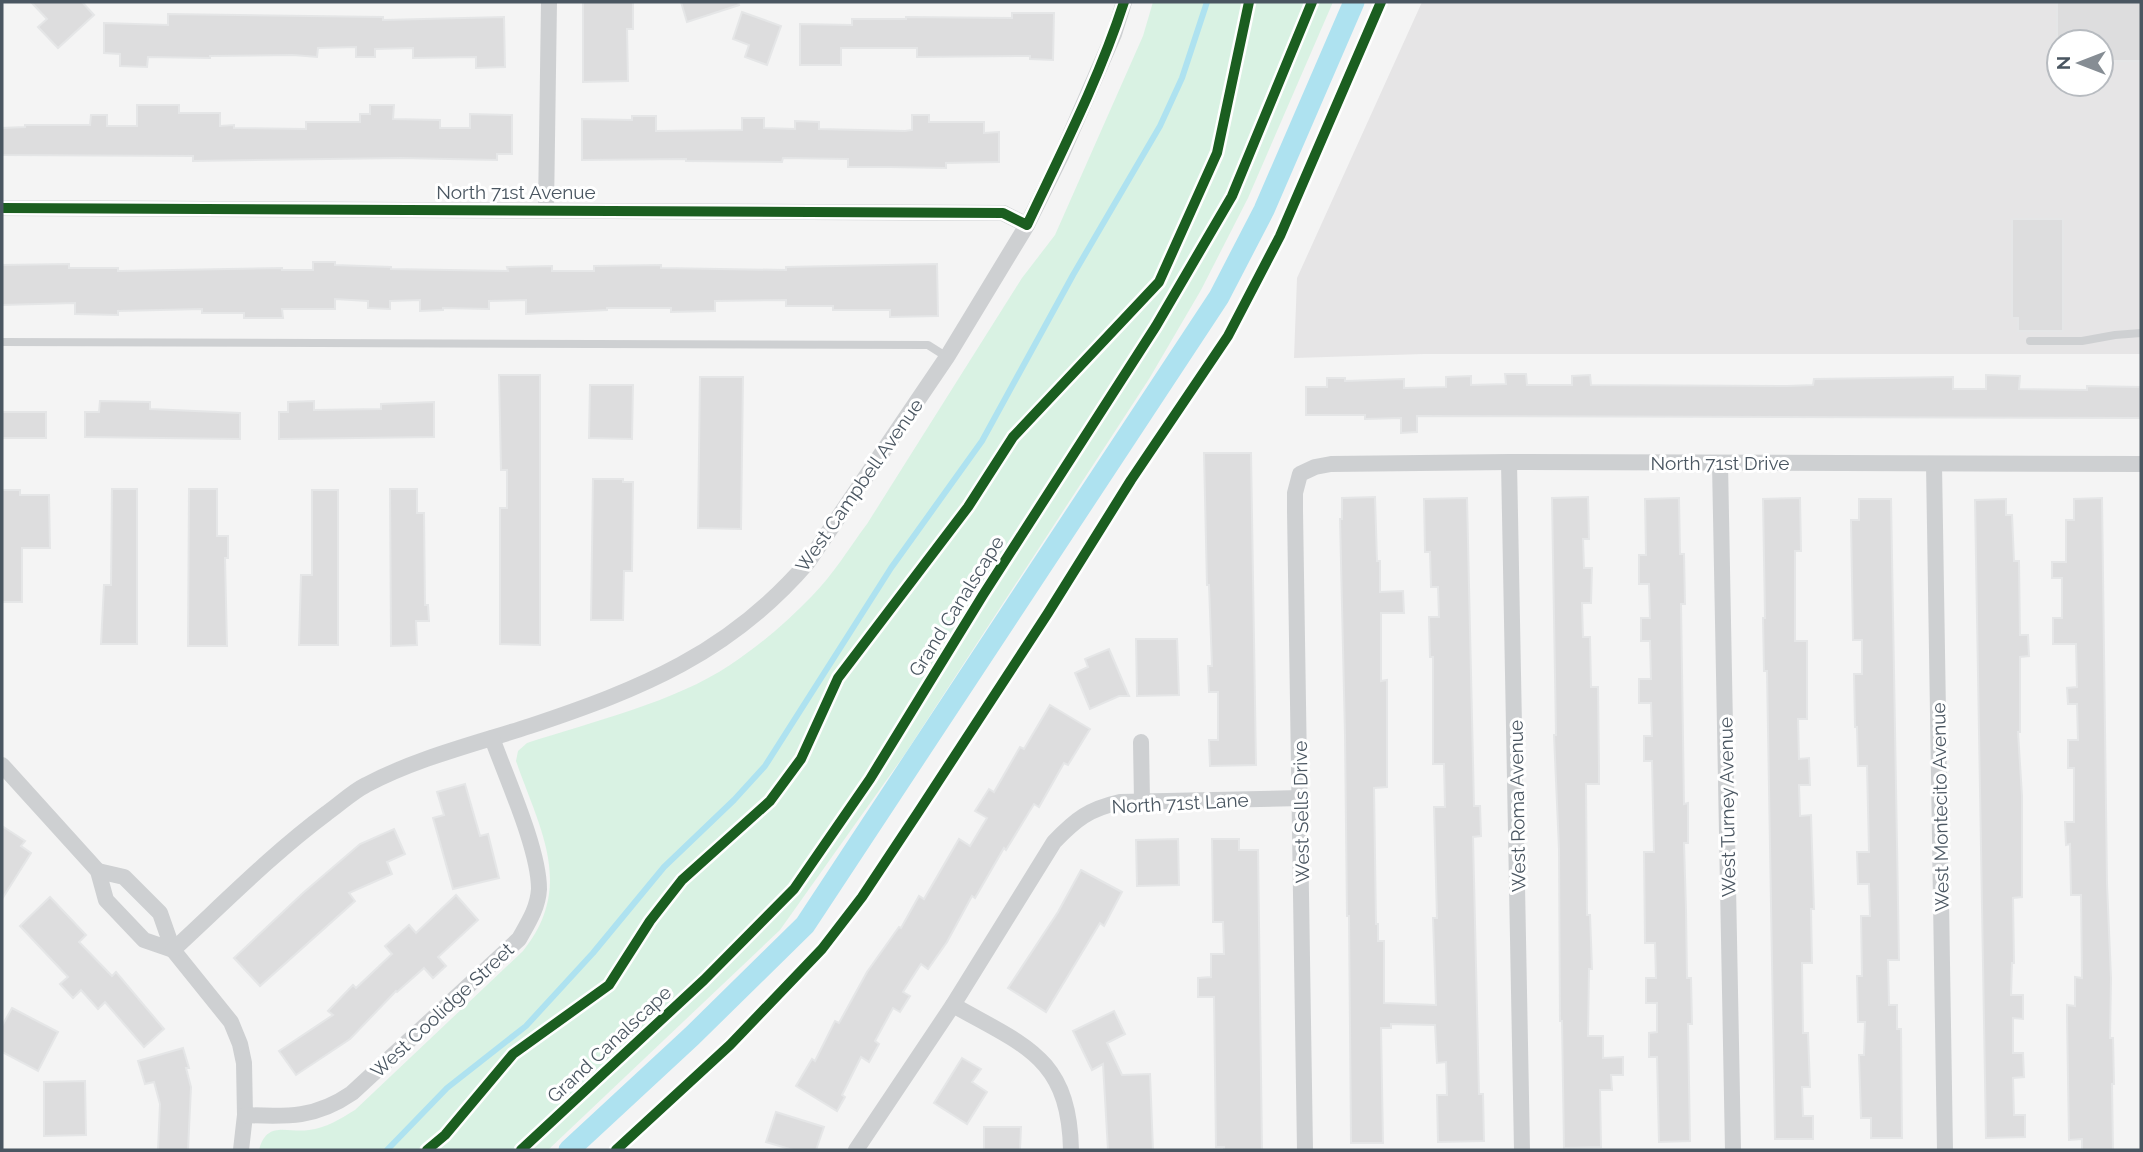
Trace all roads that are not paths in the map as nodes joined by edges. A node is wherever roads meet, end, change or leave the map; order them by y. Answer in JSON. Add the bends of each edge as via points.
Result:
{"nodes":[{"id":1,"x":548,"y":2,"type":"edge"},
{"id":2,"x":1124,"y":2,"type":"edge"},
{"id":3,"x":1381,"y":2,"type":"edge"},
{"id":4,"x":2,"y":208,"type":"edge"},
{"id":5,"x":546,"y":209,"type":"junction"},
{"id":6,"x":1027,"y":225,"type":"junction"},
{"id":7,"x":2141,"y":333,"type":"edge"},
{"id":8,"x":2030,"y":341,"type":"dead end"},
{"id":9,"x":2,"y":342,"type":"edge"},
{"id":10,"x":947,"y":358,"type":"junction"},
{"id":11,"x":1509,"y":462,"type":"junction"},
{"id":12,"x":1720,"y":463,"type":"junction"},
{"id":13,"x":1934,"y":464,"type":"junction"},
{"id":14,"x":2141,"y":464,"type":"edge"},
{"id":15,"x":1300,"y":474,"type":"joint"},
{"id":16,"x":492,"y":738,"type":"junction"},
{"id":17,"x":1140,"y":742,"type":"dead end"},
{"id":18,"x":2,"y":765,"type":"edge"},
{"id":19,"x":1301,"y":798,"type":"junction"},
{"id":20,"x":1142,"y":801,"type":"junction"},
{"id":21,"x":98,"y":871,"type":"junction"},
{"id":22,"x":173,"y":950,"type":"junction"},
{"id":23,"x":953,"y":1005,"type":"junction"},
{"id":24,"x":245,"y":1115,"type":"junction"},
{"id":25,"x":241,"y":1150,"type":"edge"},
{"id":26,"x":616,"y":1150,"type":"edge"},
{"id":27,"x":856,"y":1150,"type":"edge"},
{"id":28,"x":1071,"y":1150,"type":"edge"},
{"id":29,"x":1305,"y":1150,"type":"edge"},
{"id":30,"x":1522,"y":1150,"type":"edge"},
{"id":31,"x":1733,"y":1150,"type":"edge"},
{"id":32,"x":1945,"y":1150,"type":"edge"}],
"edges":[{"from":1,"to":5,"type":"street"},
{"from":2,"to":6,"type":"street","name":"West Campbell Avenue","via":[[1061,156]]},
{"from":3,"to":26,"type":"lane","via":[[1280,236],[1228,335],[862,897],[788,986]]},
{"from":4,"to":5,"type":"street","name":"North 71st Avenue"},
{"from":5,"to":6,"type":"street","name":"North 71st Avenue","via":[[1003,213]]},
{"from":6,"to":10,"type":"street","name":"West Campbell Avenue"},
{"from":7,"to":8,"type":"lane","via":[[2082,341]]},
{"from":9,"to":10,"type":"lane","via":[[928,345]]},
{"from":10,"to":16,"type":"street","name":"West Campbell Avenue","via":[[808,562],[746,624],[638,686]]},
{"from":11,"to":12,"type":"street","name":"North 71st Drive"},
{"from":11,"to":15,"type":"street","name":"North 71st Drive","via":[[1331,464]]},
{"from":11,"to":30,"type":"street","name":"West Roma Avenue"},
{"from":12,"to":13,"type":"street","name":"North 71st Drive"},
{"from":12,"to":31,"type":"street","name":"West Turney Avenue"},
{"from":13,"to":14,"type":"street","name":"North 71st Drive"},
{"from":13,"to":32,"type":"street","name":"West Montecito Avenue"},
{"from":15,"to":19,"type":"street","name":"West Sells Drive","via":[[1295,511]]},
{"from":16,"to":22,"type":"street","name":"West Campbell Avenue","via":[[364,786],[300,833]]},
{"from":16,"to":24,"type":"street","name":"West Coolidge Street","via":[[536,867],[539,890],[533,916],[519,939],[335,1105],[296,1116]]},
{"from":17,"to":20,"type":"street"},
{"from":18,"to":21,"type":"street"},
{"from":19,"to":20,"type":"street","name":"North 71st Lane"},
{"from":19,"to":29,"type":"street","name":"West Sells Drive"},
{"from":20,"to":23,"type":"street","name":"North 71st Lane","via":[[1095,809],[1075,820],[1054,842]]},
{"from":21,"to":22,"type":"street","via":[[106,900],[144,940]]},
{"from":21,"to":22,"type":"street","via":[[124,877],[160,913]]},
{"from":22,"to":24,"type":"street","via":[[231,1022],[244,1063]]},
{"from":23,"to":27,"type":"street","name":"North 71st Lane"},
{"from":23,"to":28,"type":"street","via":[[1032,1050],[1053,1073],[1067,1105]]},
{"from":24,"to":25,"type":"street"}]}
